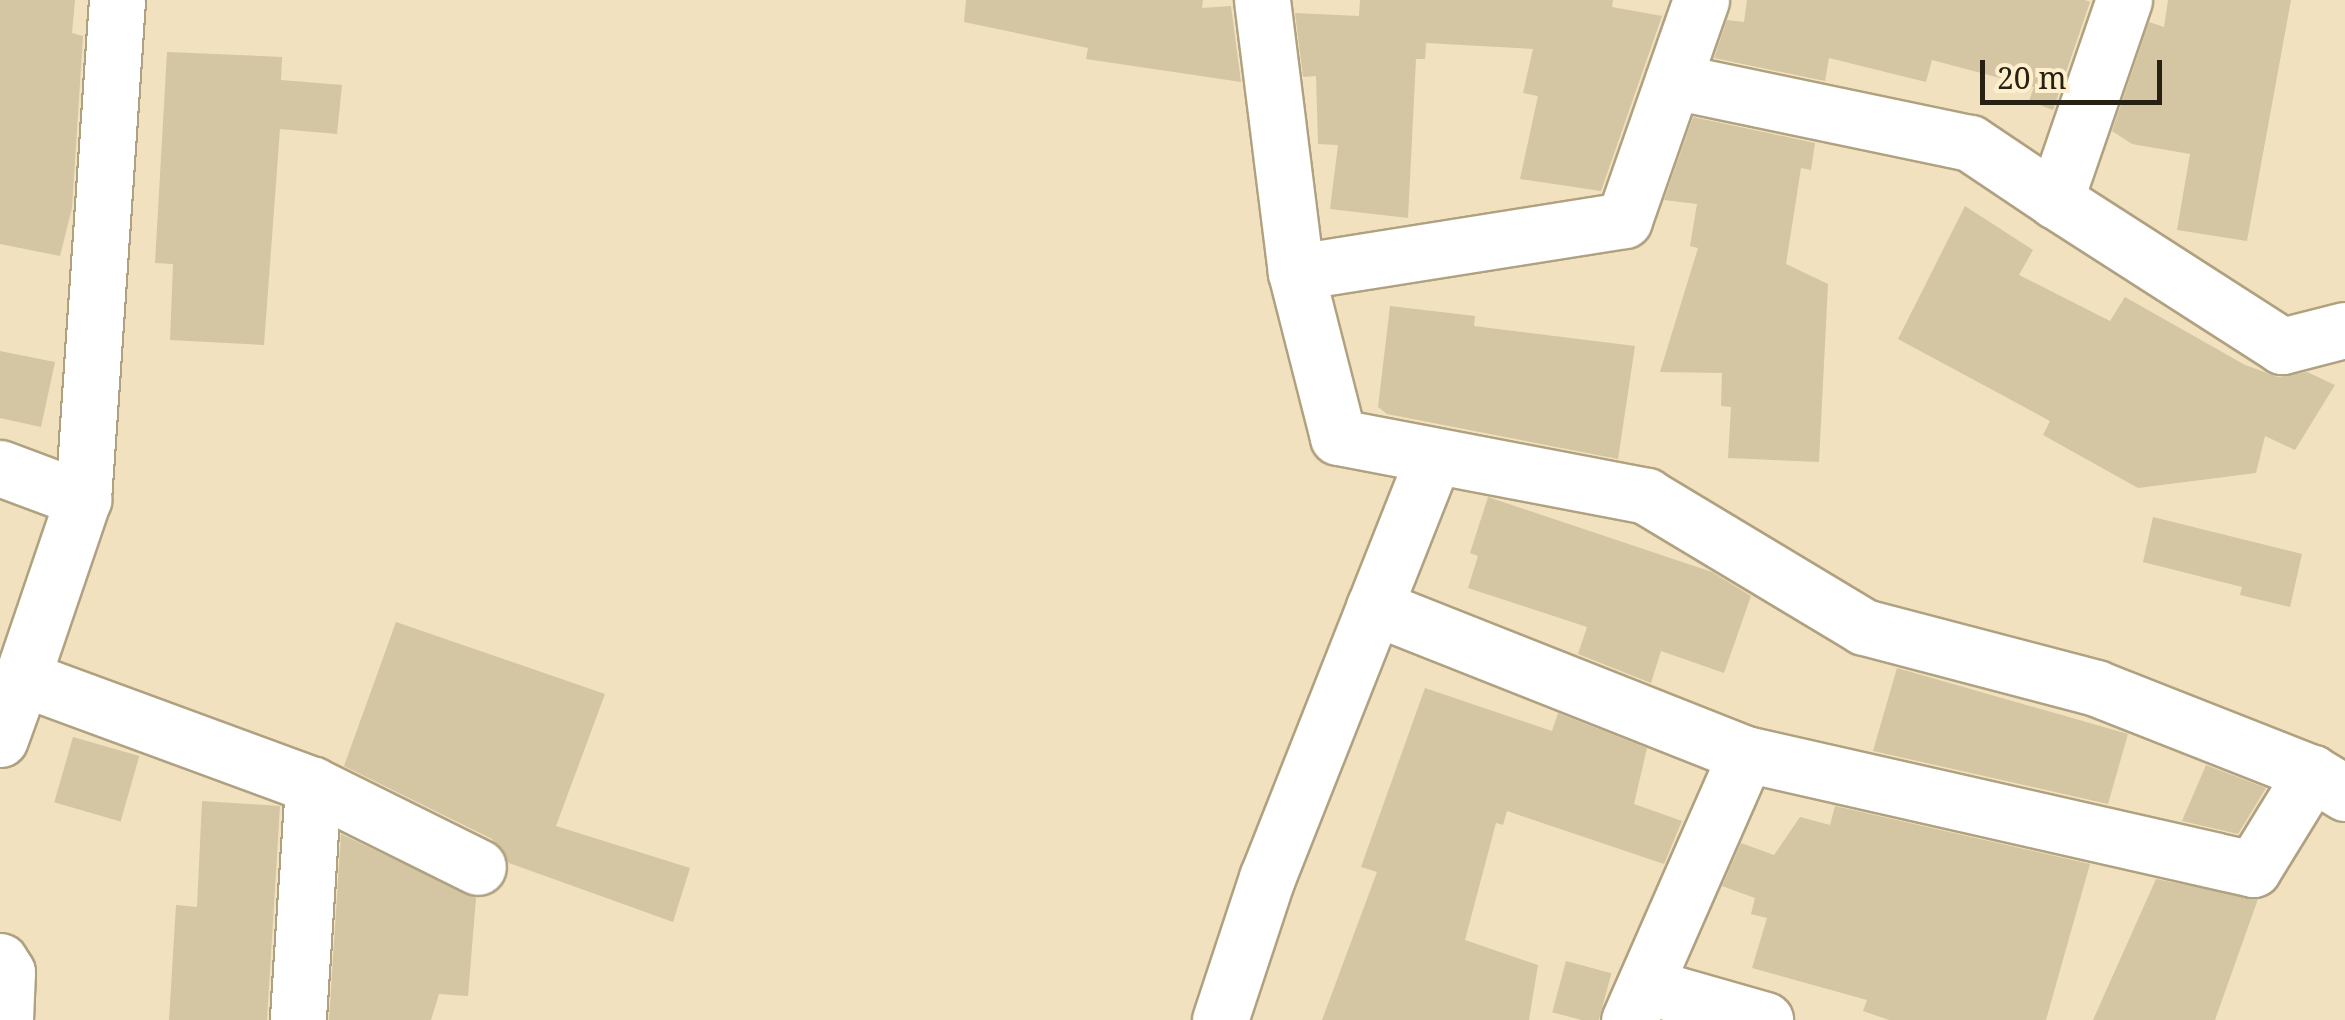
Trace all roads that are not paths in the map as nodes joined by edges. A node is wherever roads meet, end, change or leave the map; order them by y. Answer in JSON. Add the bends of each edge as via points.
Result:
{"nodes":[{"id":1,"x":116,"y":0,"type":"edge"},
{"id":2,"x":1262,"y":0,"type":"edge"},
{"id":3,"x":1701,"y":0,"type":"edge"},
{"id":4,"x":2124,"y":0,"type":"edge"},
{"id":5,"x":1673,"y":81,"type":"junction"},
{"id":6,"x":2055,"y":200,"type":"junction"},
{"id":7,"x":1296,"y":272,"type":"junction"},
{"id":8,"x":2345,"y":330,"type":"edge"},
{"id":9,"x":1434,"y":456,"type":"junction"},
{"id":10,"x":0,"y":468,"type":"edge"},
{"id":11,"x":82,"y":499,"type":"junction"},
{"id":12,"x":1374,"y":607,"type":"junction"},
{"id":13,"x":22,"y":678,"type":"junction"},
{"id":14,"x":0,"y":739,"type":"edge"},
{"id":15,"x":1746,"y":754,"type":"junction"},
{"id":16,"x":2329,"y":782,"type":"edge"},
{"id":17,"x":313,"y":785,"type":"junction"},
{"id":18,"x":478,"y":867,"type":"dead end"},
{"id":19,"x":0,"y":961,"type":"edge"},
{"id":20,"x":1638,"y":1003,"type":"edge"},
{"id":21,"x":5,"y":1020,"type":"edge"},
{"id":22,"x":298,"y":1020,"type":"edge"},
{"id":23,"x":1220,"y":1020,"type":"edge"},
{"id":24,"x":1765,"y":1020,"type":"edge"}],
"edges":[{"from":1,"to":11,"type":"street"},
{"from":2,"to":7,"type":"street"},
{"from":3,"to":5,"type":"street"},
{"from":4,"to":6,"type":"street"},
{"from":5,"to":6,"type":"street","via":[[1970,143]]},
{"from":5,"to":7,"type":"street","via":[[1624,220]]},
{"from":6,"to":8,"type":"street","via":[[2282,346]]},
{"from":7,"to":9,"type":"street","via":[[1338,437]]},
{"from":9,"to":12,"type":"street"},
{"from":9,"to":16,"type":"street","via":[[1646,496],[1864,627],[2096,688]]},
{"from":10,"to":11,"type":"street"},
{"from":11,"to":13,"type":"street"},
{"from":12,"to":15,"type":"street"},
{"from":12,"to":23,"type":"street","via":[[1267,878]]},
{"from":13,"to":14,"type":"street"},
{"from":13,"to":17,"type":"street"},
{"from":15,"to":16,"type":"street","via":[[2253,870]]},
{"from":15,"to":20,"type":"street"},
{"from":17,"to":18,"type":"street"},
{"from":17,"to":22,"type":"street"},
{"from":19,"to":21,"type":"street","via":[[7,972]]},
{"from":20,"to":24,"type":"street"}]}
